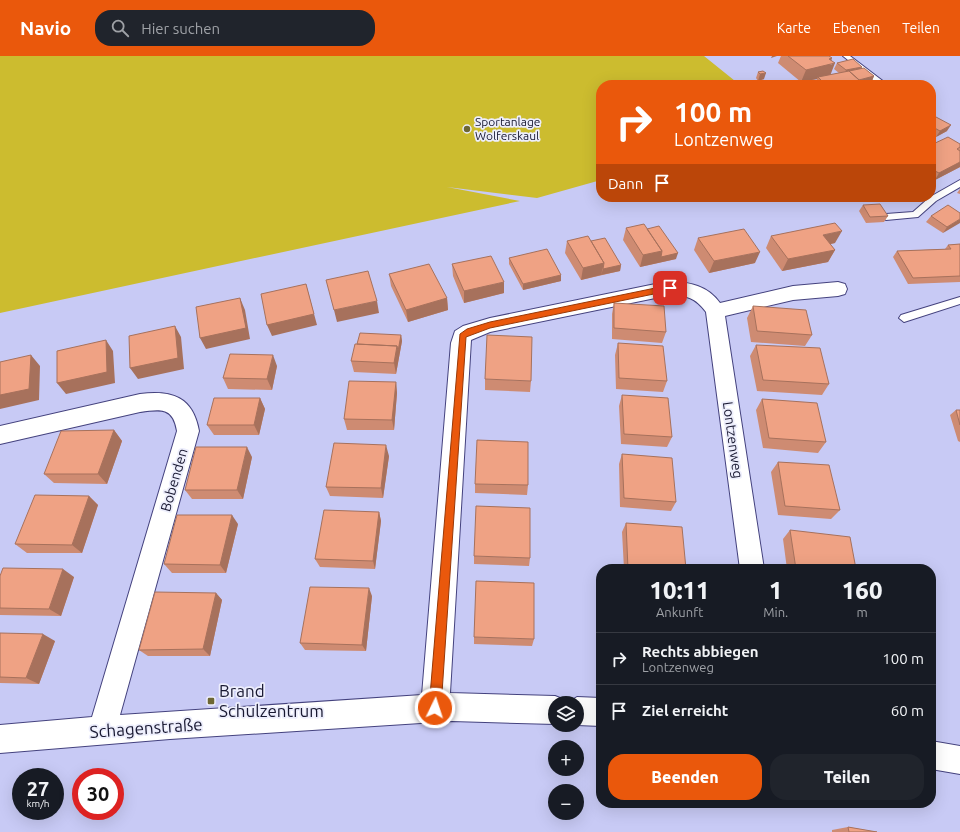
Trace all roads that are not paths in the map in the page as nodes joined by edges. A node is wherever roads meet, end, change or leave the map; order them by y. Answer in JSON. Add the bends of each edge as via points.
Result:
{"nodes":[{"id":1,"x":846,"y":56,"type":"edge"},
{"id":2,"x":877,"y":80,"type":"edge"},
{"id":3,"x":960,"y":183,"type":"edge"},
{"id":4,"x":936,"y":197,"type":"edge"},
{"id":5,"x":930,"y":202,"type":"edge"},
{"id":6,"x":886,"y":217,"type":"edge"},
{"id":7,"x":838,"y":290,"type":"dead end"},
{"id":8,"x":960,"y":300,"type":"edge"},
{"id":9,"x":715,"y":311,"type":"junction"},
{"id":10,"x":904,"y":318,"type":"dead end"},
{"id":11,"x":0,"y":435,"type":"edge"},
{"id":12,"x":751,"y":564,"type":"edge"},
{"id":13,"x":435,"y":708,"type":"junction"},
{"id":14,"x":548,"y":710,"type":"edge"},
{"id":15,"x":584,"y":711,"type":"edge"},
{"id":16,"x":596,"y":712,"type":"edge"},
{"id":17,"x":102,"y":730,"type":"junction"},
{"id":18,"x":0,"y":739,"type":"edge"},
{"id":19,"x":936,"y":756,"type":"edge"},
{"id":20,"x":960,"y":760,"type":"edge"}],
"edges":[{"from":1,"to":2,"type":"lane"},
{"from":3,"to":4,"type":"lane"},
{"from":5,"to":6,"type":"lane","via":[[915,215]]},
{"from":7,"to":9,"type":"street","via":[[793,293]]},
{"from":8,"to":10,"type":"lane"},
{"from":9,"to":12,"type":"street","name":"Lontzenweg"},
{"from":9,"to":13,"type":"street","via":[[707,298],[693,290],[670,288],[490,325],[462,336]]},
{"from":11,"to":17,"type":"street","name":"Bobenden","via":[[155,401],[169,402],[185,415],[188,431]]},
{"from":13,"to":14,"type":"street","name":"Schagenstraße"},
{"from":13,"to":17,"type":"street","name":"Schagenstraße"},
{"from":15,"to":16,"type":"street"},
{"from":17,"to":18,"type":"street","name":"Schagenstraße"},
{"from":19,"to":20,"type":"street"}]}
